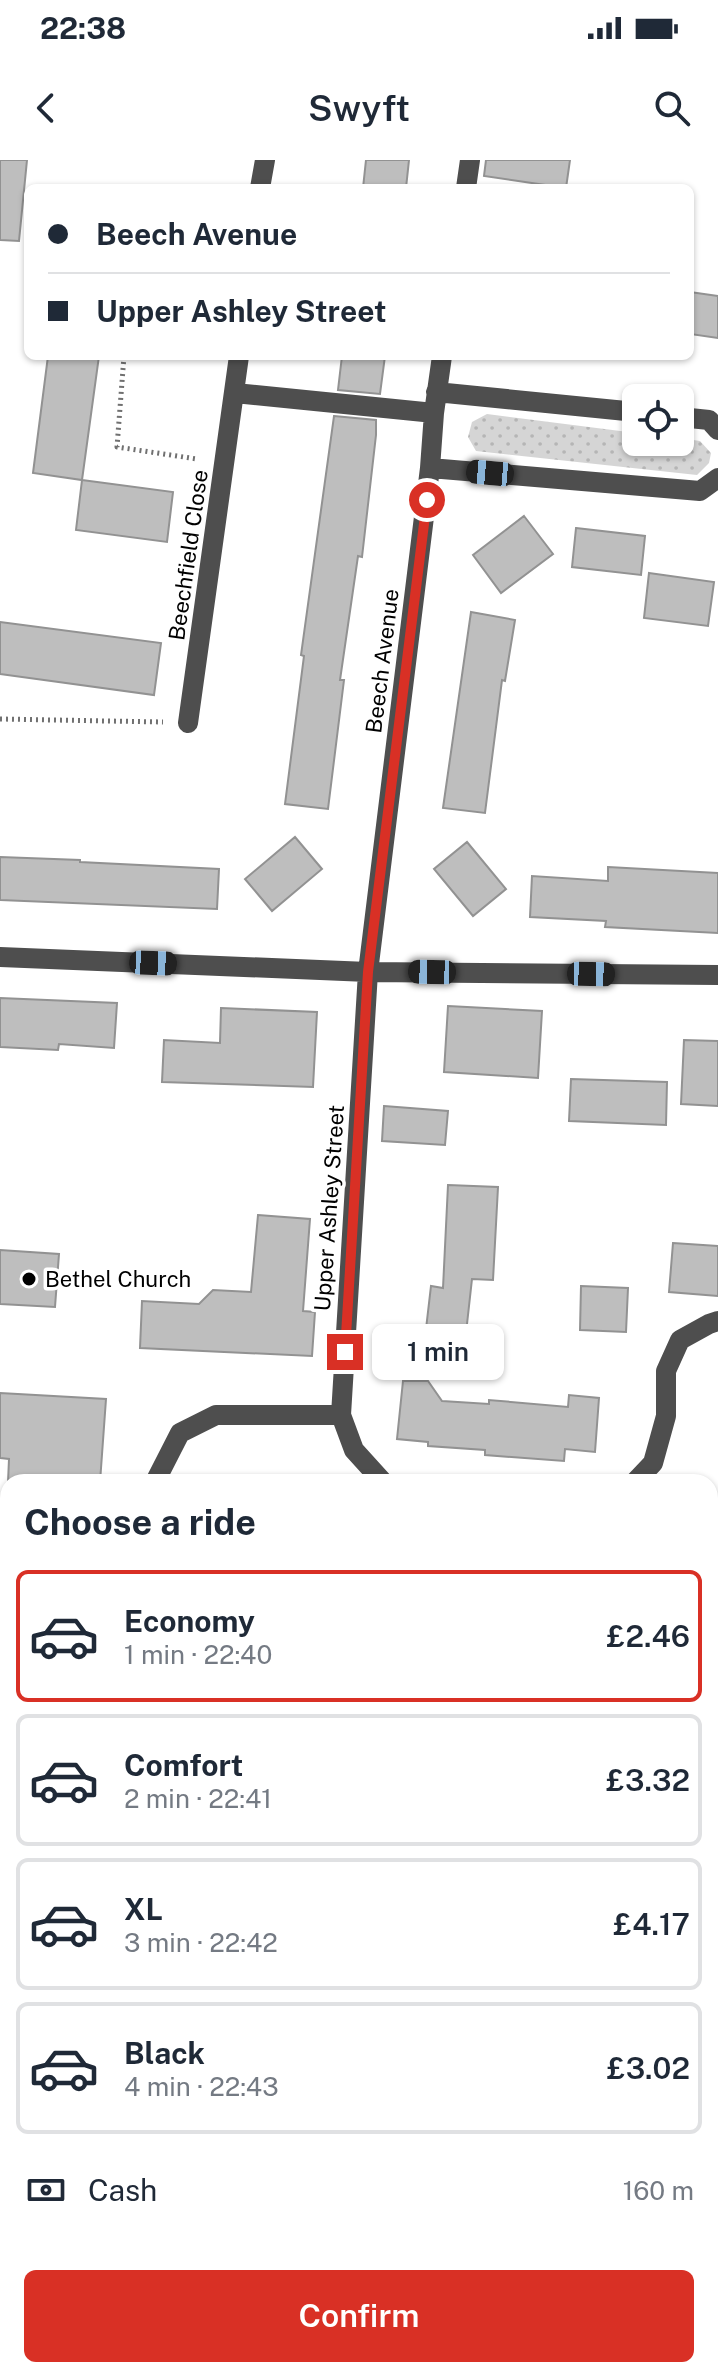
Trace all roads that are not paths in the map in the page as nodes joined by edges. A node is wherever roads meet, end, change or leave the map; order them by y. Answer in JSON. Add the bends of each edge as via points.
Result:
{"nodes":[{"id":1,"x":265,"y":160,"type":"edge"},
{"id":2,"x":470,"y":160,"type":"edge"},
{"id":3,"x":261,"y":184,"type":"edge"},
{"id":4,"x":467,"y":184,"type":"edge"},
{"id":5,"x":239,"y":360,"type":"edge"},
{"id":6,"x":441,"y":360,"type":"edge"},
{"id":7,"x":436,"y":392,"type":"junction"},
{"id":8,"x":235,"y":393,"type":"junction"},
{"id":9,"x":622,"y":411,"type":"edge"},
{"id":10,"x":434,"y":413,"type":"junction"},
{"id":11,"x":694,"y":418,"type":"edge"},
{"id":12,"x":718,"y":430,"type":"edge"},
{"id":13,"x":430,"y":468,"type":"junction"},
{"id":14,"x":718,"y":478,"type":"edge"},
{"id":15,"x":188,"y":723,"type":"road end"},
{"id":16,"x":0,"y":957,"type":"edge"},
{"id":17,"x":368,"y":972,"type":"junction"},
{"id":18,"x":718,"y":975,"type":"edge"},
{"id":19,"x":718,"y":1321,"type":"edge"},
{"id":20,"x":341,"y":1415,"type":"junction"},
{"id":21,"x":159,"y":1474,"type":"edge"},
{"id":22,"x":376,"y":1474,"type":"edge"},
{"id":23,"x":643,"y":1474,"type":"edge"}],
"edges":[{"from":1,"to":3,"type":"street"},
{"from":2,"to":4,"type":"street"},
{"from":5,"to":8,"type":"street","name":"Beechfield Close"},
{"from":6,"to":7,"type":"street","name":"Beech Avenue"},
{"from":7,"to":9,"type":"street"},
{"from":7,"to":10,"type":"street","name":"Beech Avenue"},
{"from":8,"to":10,"type":"street"},
{"from":8,"to":15,"type":"street","name":"Beechfield Close"},
{"from":10,"to":13,"type":"street","name":"Beech Avenue"},
{"from":11,"to":12,"type":"street","via":[[709,420]]},
{"from":13,"to":14,"type":"street","via":[[700,491]]},
{"from":13,"to":17,"type":"street","name":"Beech Avenue"},
{"from":16,"to":17,"type":"street"},
{"from":17,"to":18,"type":"street"},
{"from":17,"to":20,"type":"street","name":"Upper Ashley Street"},
{"from":19,"to":23,"type":"street","via":[[680,1340],[666,1371],[666,1416],[653,1463]]},
{"from":20,"to":21,"type":"street","via":[[216,1415],[180,1433]]},
{"from":20,"to":22,"type":"street","name":"Upper Ashley Street","via":[[354,1450]]}]}
